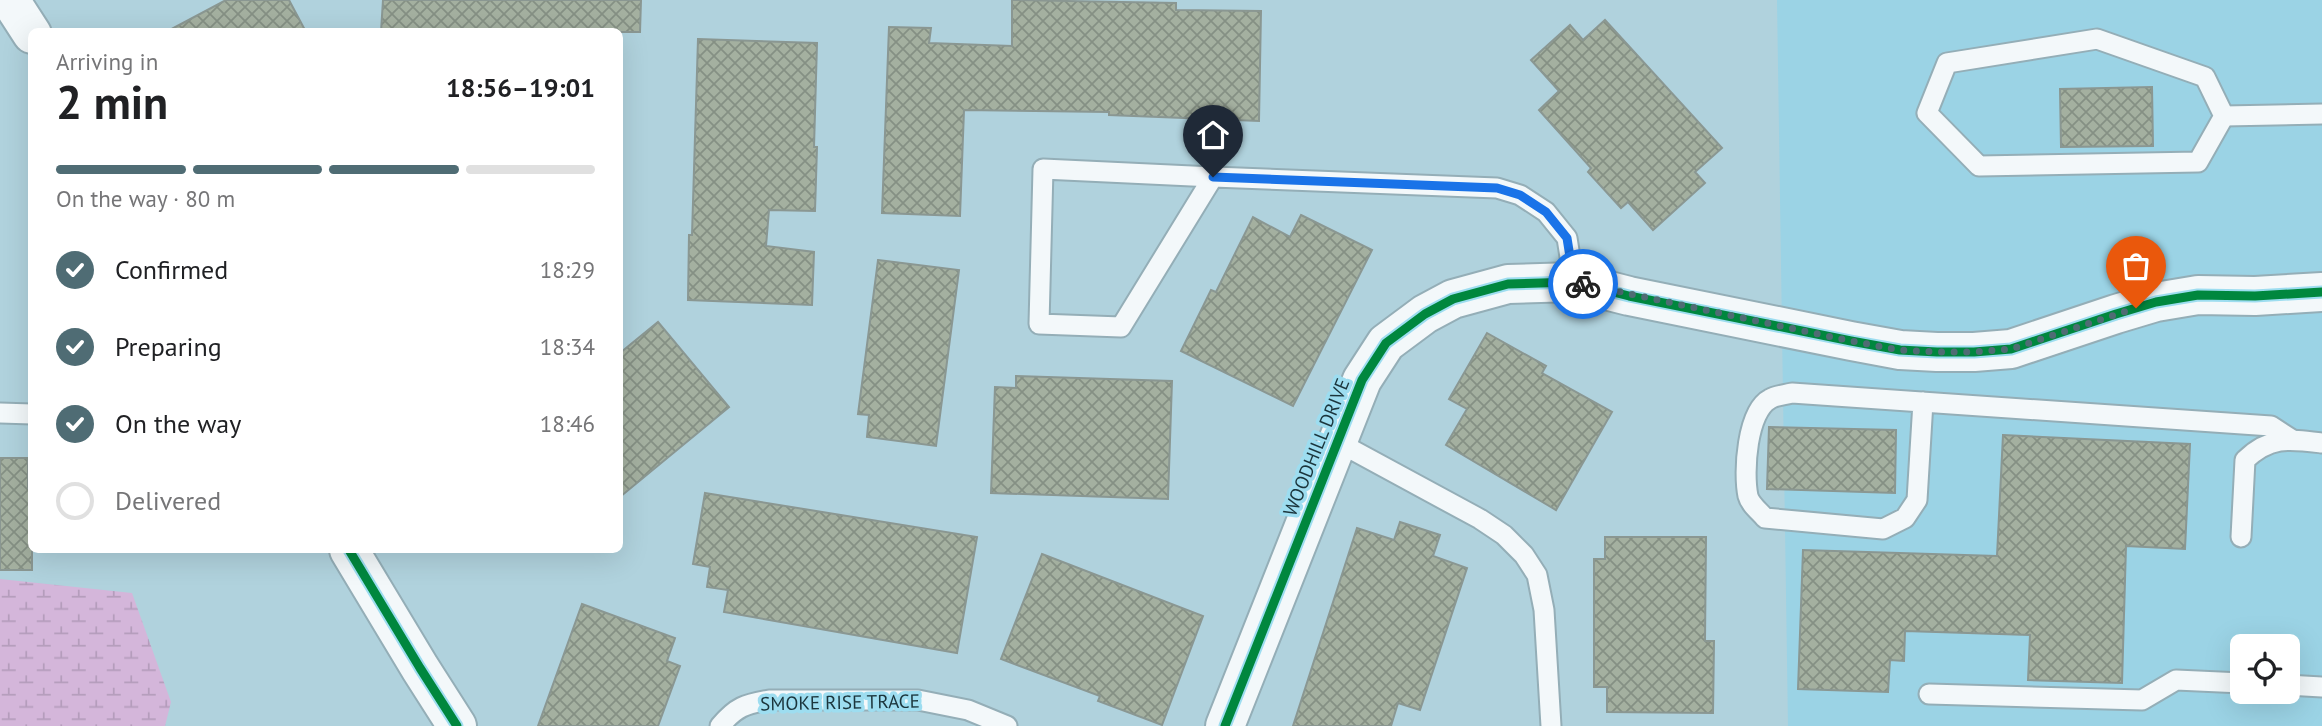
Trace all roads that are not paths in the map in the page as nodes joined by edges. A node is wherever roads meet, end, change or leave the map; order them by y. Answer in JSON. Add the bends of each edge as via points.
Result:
{"nodes":[{"id":1,"x":10,"y":0,"type":"edge"},
{"id":2,"x":28,"y":28,"type":"edge"},
{"id":3,"x":2322,"y":114,"type":"edge"},
{"id":4,"x":2224,"y":116,"type":"junction"},
{"id":5,"x":1213,"y":177,"type":"junction"},
{"id":6,"x":1574,"y":282,"type":"junction"},
{"id":7,"x":2322,"y":292,"type":"edge"},
{"id":8,"x":1923,"y":402,"type":"junction"},
{"id":9,"x":1,"y":412,"type":"edge"},
{"id":10,"x":28,"y":414,"type":"edge"},
{"id":11,"x":2291,"y":439,"type":"junction"},
{"id":12,"x":1336,"y":441,"type":"junction"},
{"id":13,"x":2322,"y":443,"type":"edge"},
{"id":14,"x":2241,"y":537,"type":"dead end"},
{"id":15,"x":351,"y":553,"type":"edge"},
{"id":16,"x":2230,"y":683,"type":"edge"},
{"id":17,"x":2300,"y":686,"type":"edge"},
{"id":18,"x":2322,"y":687,"type":"edge"},
{"id":19,"x":1929,"y":694,"type":"dead end"},
{"id":20,"x":457,"y":726,"type":"edge"},
{"id":21,"x":720,"y":726,"type":"edge"},
{"id":22,"x":1007,"y":726,"type":"edge"},
{"id":23,"x":1225,"y":726,"type":"edge"},
{"id":24,"x":1551,"y":726,"type":"edge"}],
"edges":[{"from":1,"to":2,"type":"street"},
{"from":3,"to":4,"type":"lane"},
{"from":4,"to":4,"type":"lane","via":[[2205,77],[2097,39],[1947,63],[1927,113],[1979,166],[2199,162]]},
{"from":5,"to":5,"type":"lane","via":[[1121,327],[1039,324],[1043,169]]},
{"from":5,"to":6,"type":"lane","via":[[1497,188],[1520,195],[1546,212],[1567,238]]},
{"from":6,"to":7,"type":"street","name":"WOODHILL DRIVE","via":[[1813,334],[1937,352],[2011,349],[2143,306],[2199,295]]},
{"from":6,"to":12,"type":"street","name":"WOODHILL DRIVE","via":[[1508,284],[1453,299],[1424,314],[1387,343],[1362,380]]},
{"from":8,"to":8,"type":"lane","via":[[1792,393],[1769,399],[1756,414],[1750,435],[1749,499],[1765,518],[1883,529],[1905,518],[1917,500]]},
{"from":8,"to":11,"type":"lane","via":[[2271,426]]},
{"from":9,"to":10,"type":"lane"},
{"from":11,"to":13,"type":"lane"},
{"from":11,"to":14,"type":"lane","via":[[2259,447],[2245,460]]},
{"from":12,"to":23,"type":"street","name":"WOODHILL DRIVE"},
{"from":12,"to":24,"type":"lane","via":[[1480,519],[1524,555],[1537,575],[1544,610]]},
{"from":15,"to":20,"type":"street"},
{"from":16,"to":19,"type":"lane","via":[[2176,681],[2142,700]]},
{"from":17,"to":18,"type":"lane"},
{"from":21,"to":22,"type":"lane","name":"SMOKE RISE TRACE","via":[[748,703],[769,700],[918,700],[968,710]]}]}
